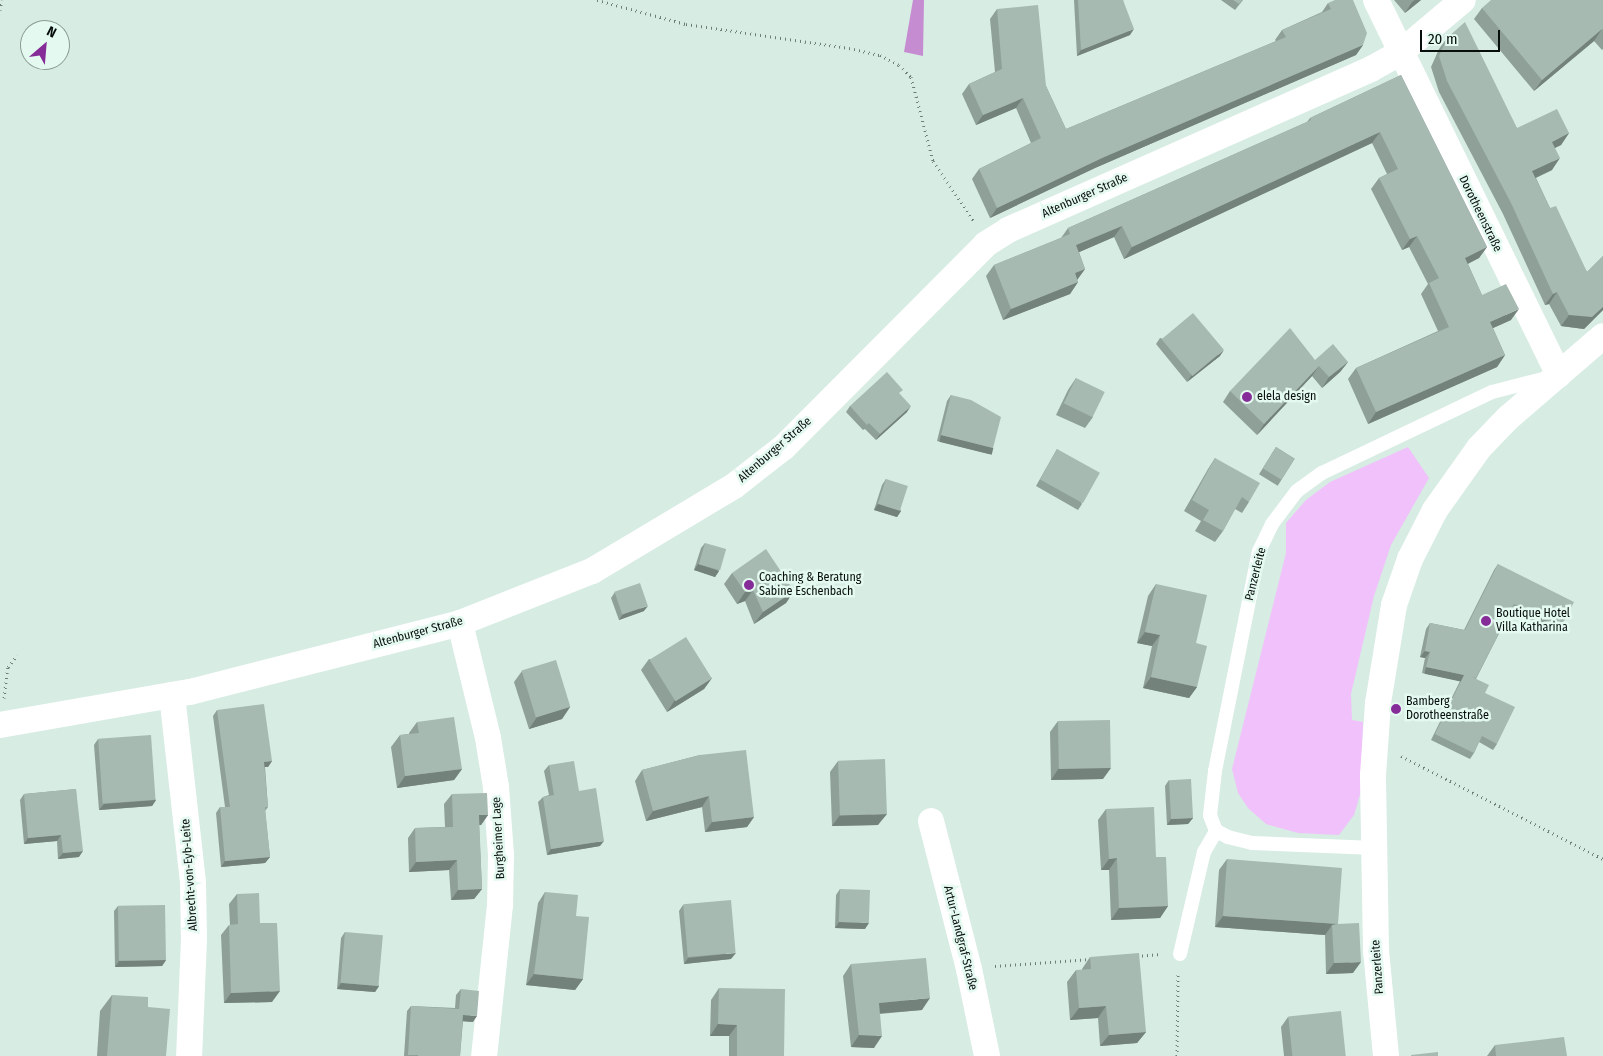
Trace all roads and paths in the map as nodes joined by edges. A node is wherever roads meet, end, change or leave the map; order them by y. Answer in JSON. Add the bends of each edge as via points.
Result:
{"nodes":[{"id":1,"x":2,"y":0,"type":"edge"},
{"id":2,"x":597,"y":0,"type":"edge"},
{"id":3,"x":1376,"y":0,"type":"edge"},
{"id":4,"x":1463,"y":0,"type":"edge"},
{"id":5,"x":0,"y":10,"type":"edge"},
{"id":6,"x":1400,"y":53,"type":"junction"},
{"id":7,"x":986,"y":244,"type":"junction"},
{"id":8,"x":1603,"y":336,"type":"edge"},
{"id":9,"x":1559,"y":375,"type":"junction"},
{"id":10,"x":460,"y":623,"type":"junction"},
{"id":11,"x":17,"y":655,"type":"dead end"},
{"id":12,"x":172,"y":695,"type":"junction"},
{"id":13,"x":1,"y":714,"type":"edge"},
{"id":14,"x":1398,"y":755,"type":"dead end"},
{"id":15,"x":931,"y":821,"type":"dead end"},
{"id":16,"x":1216,"y":831,"type":"junction"},
{"id":17,"x":1375,"y":848,"type":"junction"},
{"id":18,"x":1603,"y":859,"type":"edge"},
{"id":19,"x":1162,"y":954,"type":"dead end"},
{"id":20,"x":1180,"y":954,"type":"joint"},
{"id":21,"x":1132,"y":956,"type":"edge"},
{"id":22,"x":1093,"y":959,"type":"edge"},
{"id":23,"x":1014,"y":964,"type":"dead end"},
{"id":24,"x":189,"y":1056,"type":"edge"},
{"id":25,"x":484,"y":1056,"type":"edge"},
{"id":26,"x":987,"y":1056,"type":"edge"},
{"id":27,"x":1177,"y":1056,"type":"edge"},
{"id":28,"x":1386,"y":1056,"type":"edge"}],
"edges":[{"from":1,"to":5,"type":"path"},
{"from":2,"to":7,"type":"path","via":[[686,24],[849,48],[880,55],[900,65],[911,77],[933,161]]},
{"from":3,"to":6,"type":"street","name":"Dorotheenstraße"},
{"from":4,"to":6,"type":"street","name":"Altenburger Straße"},
{"from":6,"to":7,"type":"street","name":"Altenburger Straße","via":[[1371,69],[1008,230]]},
{"from":6,"to":9,"type":"street","name":"Dorotheenstraße"},
{"from":7,"to":10,"type":"street","name":"Altenburger Straße","via":[[798,433],[734,486],[592,571]]},
{"from":8,"to":9,"type":"street","name":"Panzerleite"},
{"from":9,"to":16,"type":"lane","name":"Panzerleite","via":[[1492,392],[1322,473],[1298,491],[1272,524],[1259,551],[1215,770],[1210,815]]},
{"from":9,"to":17,"type":"street","name":"Panzerleite","via":[[1508,418],[1479,448],[1435,510],[1410,559],[1394,605],[1379,694],[1373,775]]},
{"from":10,"to":12,"type":"street","name":"Altenburger Straße"},
{"from":10,"to":25,"type":"street","name":"Burgheimer Lage","via":[[488,738],[501,855],[500,905]]},
{"from":11,"to":13,"type":"path","via":[[8,668]]},
{"from":12,"to":13,"type":"street","name":"Altenburger Straße"},
{"from":12,"to":24,"type":"street","name":"Albrecht-von-Eyb-Leite","via":[[193,883]]},
{"from":14,"to":18,"type":"path"},
{"from":15,"to":26,"type":"street","name":"Artur-Landgraf-Straße","via":[[969,969]]},
{"from":16,"to":17,"type":"lane","via":[[1252,843]]},
{"from":16,"to":20,"type":"lane","via":[[1204,852]]},
{"from":17,"to":28,"type":"street","name":"Panzerleite","via":[[1376,950]]},
{"from":19,"to":21,"type":"path"},
{"from":20,"to":27,"type":"path"},
{"from":22,"to":23,"type":"path"}]}
